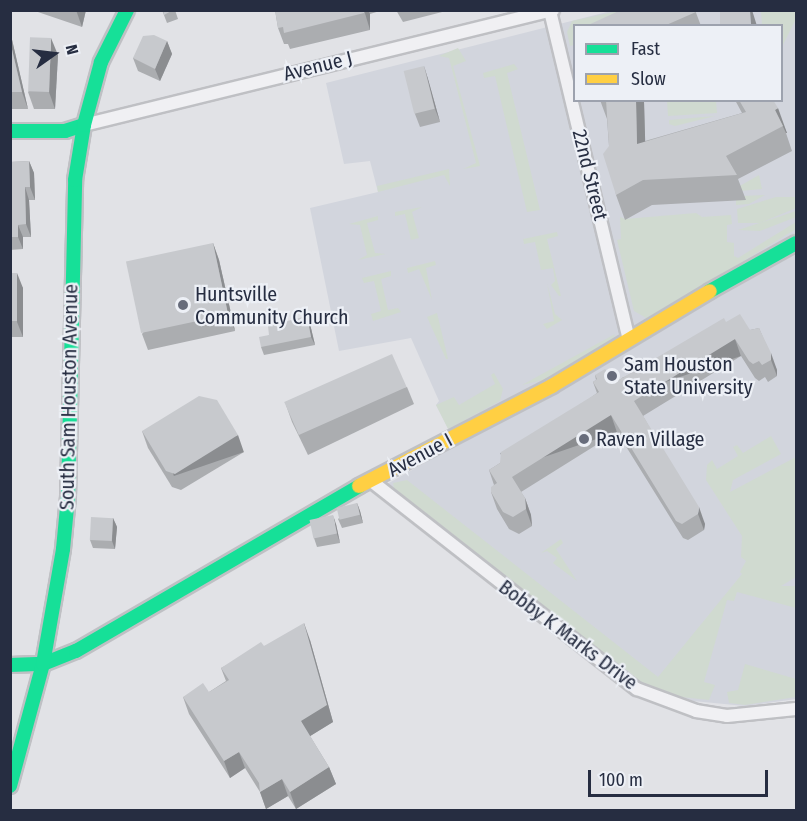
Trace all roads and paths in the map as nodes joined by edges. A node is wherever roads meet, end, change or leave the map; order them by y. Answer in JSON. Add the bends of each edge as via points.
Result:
{"nodes":[{"id":1,"x":127,"y":10,"type":"edge"},
{"id":2,"x":551,"y":11,"type":"edge"},
{"id":3,"x":84,"y":125,"type":"junction"},
{"id":4,"x":10,"y":131,"type":"edge"},
{"id":5,"x":796,"y":243,"type":"edge"},
{"id":6,"x":629,"y":339,"type":"junction"},
{"id":7,"x":370,"y":480,"type":"junction"},
{"id":8,"x":43,"y":664,"type":"junction"},
{"id":9,"x":10,"y":665,"type":"edge"},
{"id":10,"x":796,"y":710,"type":"edge"},
{"id":11,"x":10,"y":786,"type":"edge"}],
"edges":[{"from":1,"to":3,"type":"street","name":"South Sam Houston Avenue","via":[[101,62]]},
{"from":2,"to":3,"type":"street","name":"Avenue J"},
{"from":2,"to":6,"type":"street","name":"22nd Street"},
{"from":3,"to":4,"type":"street","via":[[65,130]]},
{"from":3,"to":8,"type":"street","name":"South Sam Houston Avenue","via":[[72,233],[68,497]]},
{"from":5,"to":6,"type":"street","name":"Avenue I"},
{"from":6,"to":7,"type":"street","name":"Avenue I","via":[[552,386]]},
{"from":7,"to":8,"type":"street","name":"Avenue I","via":[[76,651]]},
{"from":7,"to":10,"type":"street","name":"Bobby K Marks Drive","via":[[637,689],[696,711],[727,716]]},
{"from":8,"to":9,"type":"street","name":"Avenue I"},
{"from":8,"to":11,"type":"street","name":"South Sam Houston Avenue"}]}
